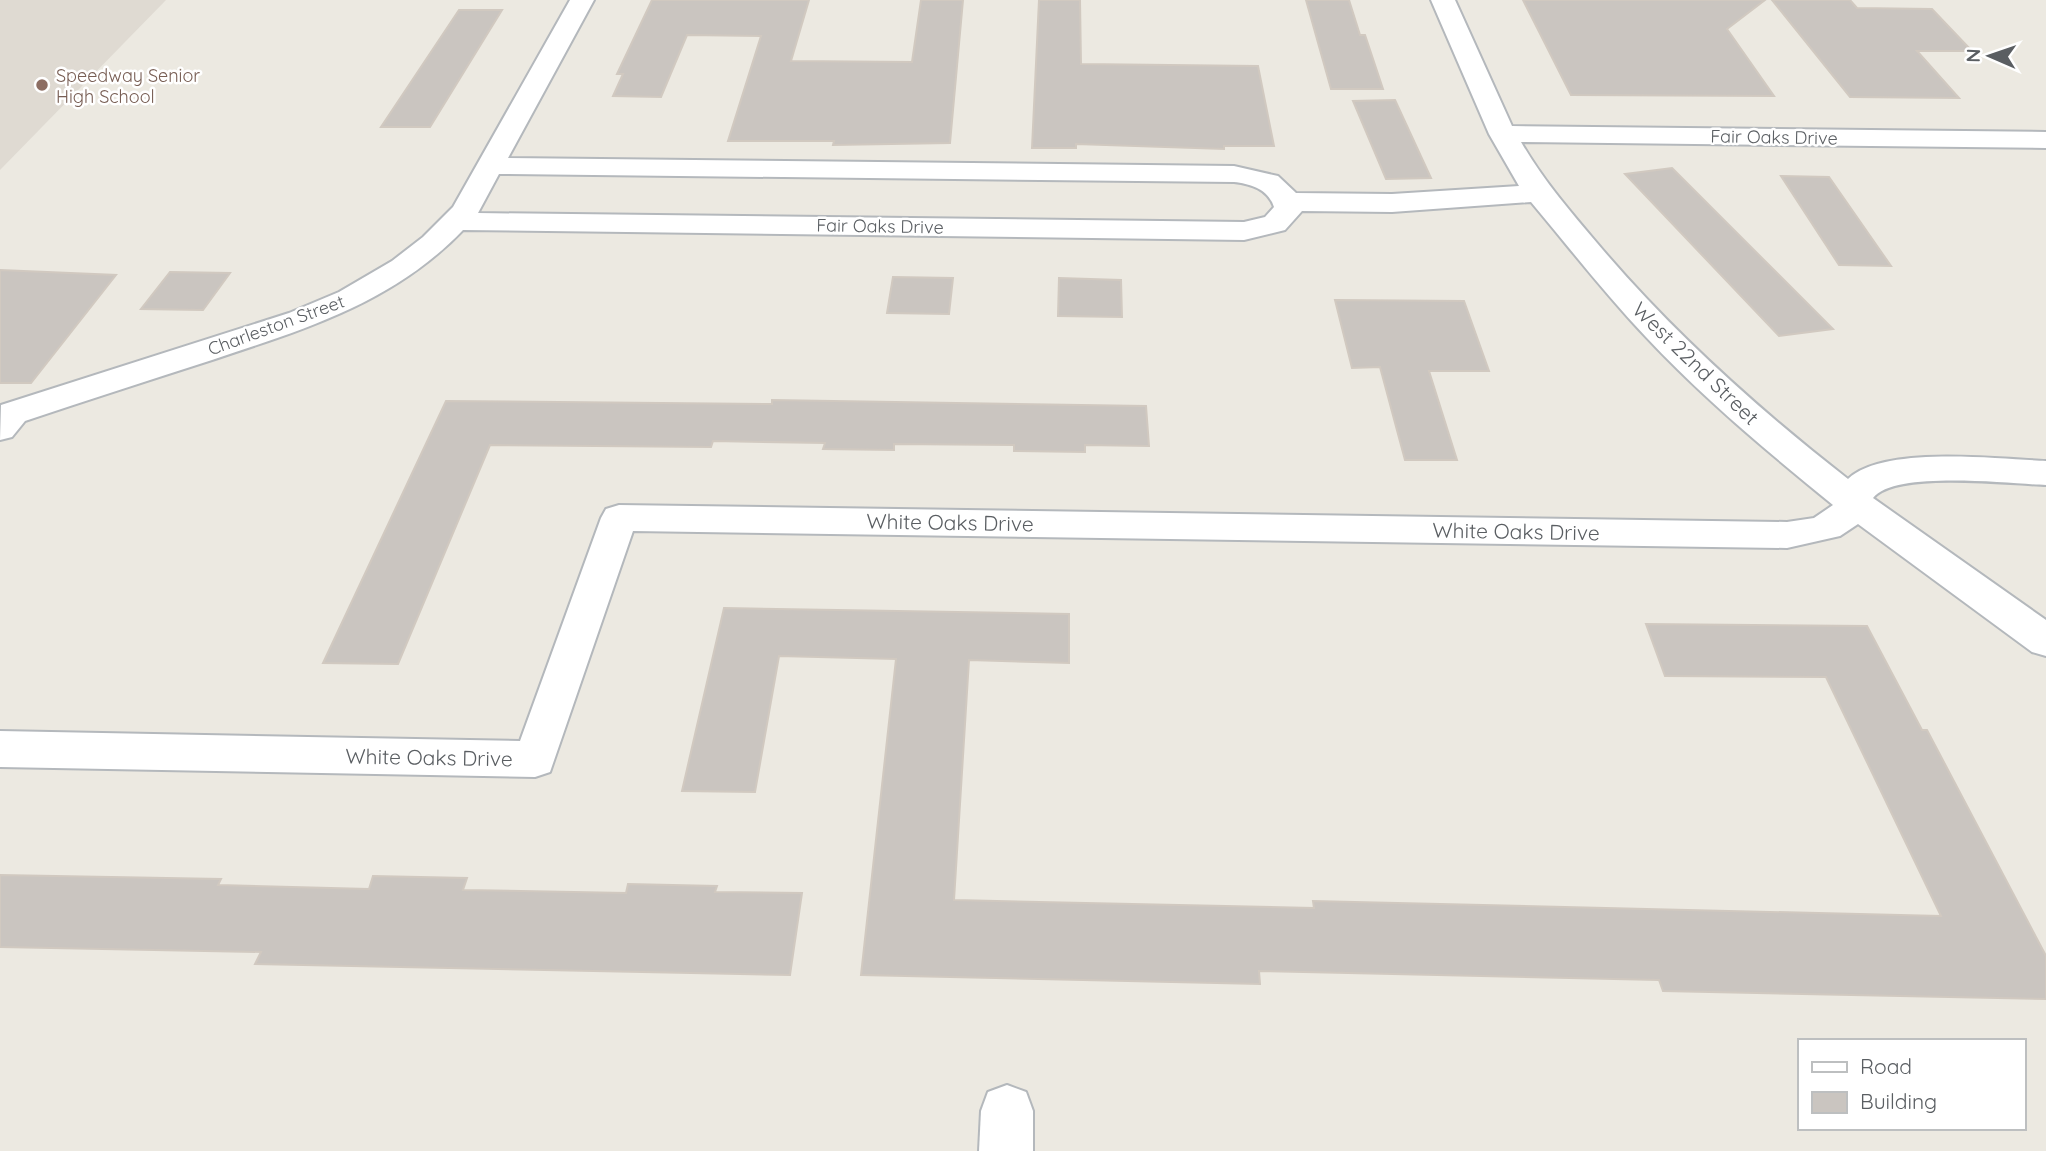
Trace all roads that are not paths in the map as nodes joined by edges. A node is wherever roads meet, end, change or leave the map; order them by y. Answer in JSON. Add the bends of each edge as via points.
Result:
{"nodes":[{"id":1,"x":582,"y":0,"type":"edge"},
{"id":2,"x":1443,"y":0,"type":"edge"},
{"id":3,"x":1502,"y":134,"type":"junction"},
{"id":4,"x":2046,"y":140,"type":"edge"},
{"id":5,"x":491,"y":166,"type":"junction"},
{"id":6,"x":1540,"y":192,"type":"junction"},
{"id":7,"x":1288,"y":202,"type":"junction"},
{"id":8,"x":456,"y":220,"type":"junction"},
{"id":9,"x":0,"y":429,"type":"edge"},
{"id":10,"x":2046,"y":473,"type":"edge"},
{"id":11,"x":1852,"y":501,"type":"junction"},
{"id":12,"x":2046,"y":641,"type":"edge"},
{"id":13,"x":0,"y":748,"type":"edge"}],
"edges":[{"from":1,"to":5,"type":"street","name":"Charleston Street"},
{"from":2,"to":3,"type":"street","name":"West 22nd Street"},
{"from":3,"to":4,"type":"street","name":"Fair Oaks Drive"},
{"from":3,"to":6,"type":"street","name":"West 22nd Street"},
{"from":5,"to":7,"type":"street","via":[[1234,174],[1275,185]]},
{"from":5,"to":8,"type":"street","name":"Charleston Street"},
{"from":6,"to":7,"type":"street","via":[[1392,203]]},
{"from":6,"to":11,"type":"street","name":"West 22nd Street","via":[[1671,345]]},
{"from":7,"to":8,"type":"street","name":"Fair Oaks Drive","via":[[1287,213],[1275,224],[1244,231]]},
{"from":8,"to":9,"type":"street","name":"Charleston Street","via":[[404,267],[328,309],[13,413]]},
{"from":10,"to":11,"type":"street","name":"White Oaks Drive","via":[[1902,471],[1874,479],[1859,489]]},
{"from":11,"to":12,"type":"street","name":"West 22nd Street"},
{"from":11,"to":13,"type":"street","name":"White Oaks Drive","via":[[1846,515],[1830,526],[1787,535],[619,518],[535,760]]}]}
